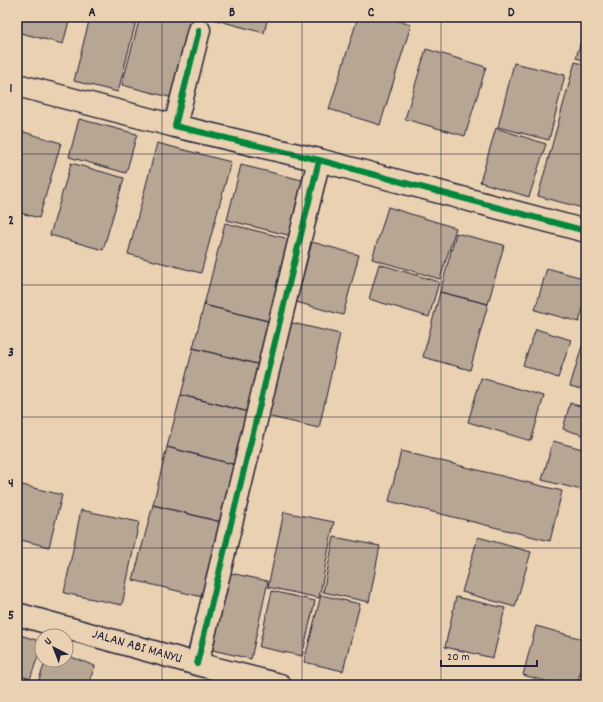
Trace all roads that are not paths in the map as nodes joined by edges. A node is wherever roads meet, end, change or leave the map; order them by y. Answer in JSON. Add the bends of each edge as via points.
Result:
{"nodes":[{"id":1,"x":199,"y":30,"type":"dead end"},
{"id":2,"x":17,"y":85,"type":"edge"},
{"id":3,"x":175,"y":126,"type":"junction"},
{"id":4,"x":319,"y":160,"type":"junction"},
{"id":5,"x":586,"y":231,"type":"edge"},
{"id":6,"x":17,"y":614,"type":"edge"},
{"id":7,"x":197,"y":664,"type":"junction"},
{"id":8,"x":280,"y":685,"type":"edge"}],
"edges":[{"from":1,"to":3,"type":"street"},
{"from":2,"to":3,"type":"street"},
{"from":3,"to":4,"type":"street"},
{"from":4,"to":5,"type":"street"},
{"from":4,"to":7,"type":"street"},
{"from":6,"to":7,"type":"street","name":"JALAN ABI MANYU"},
{"from":7,"to":8,"type":"street","name":"JALAN ABI MANYU"}]}
